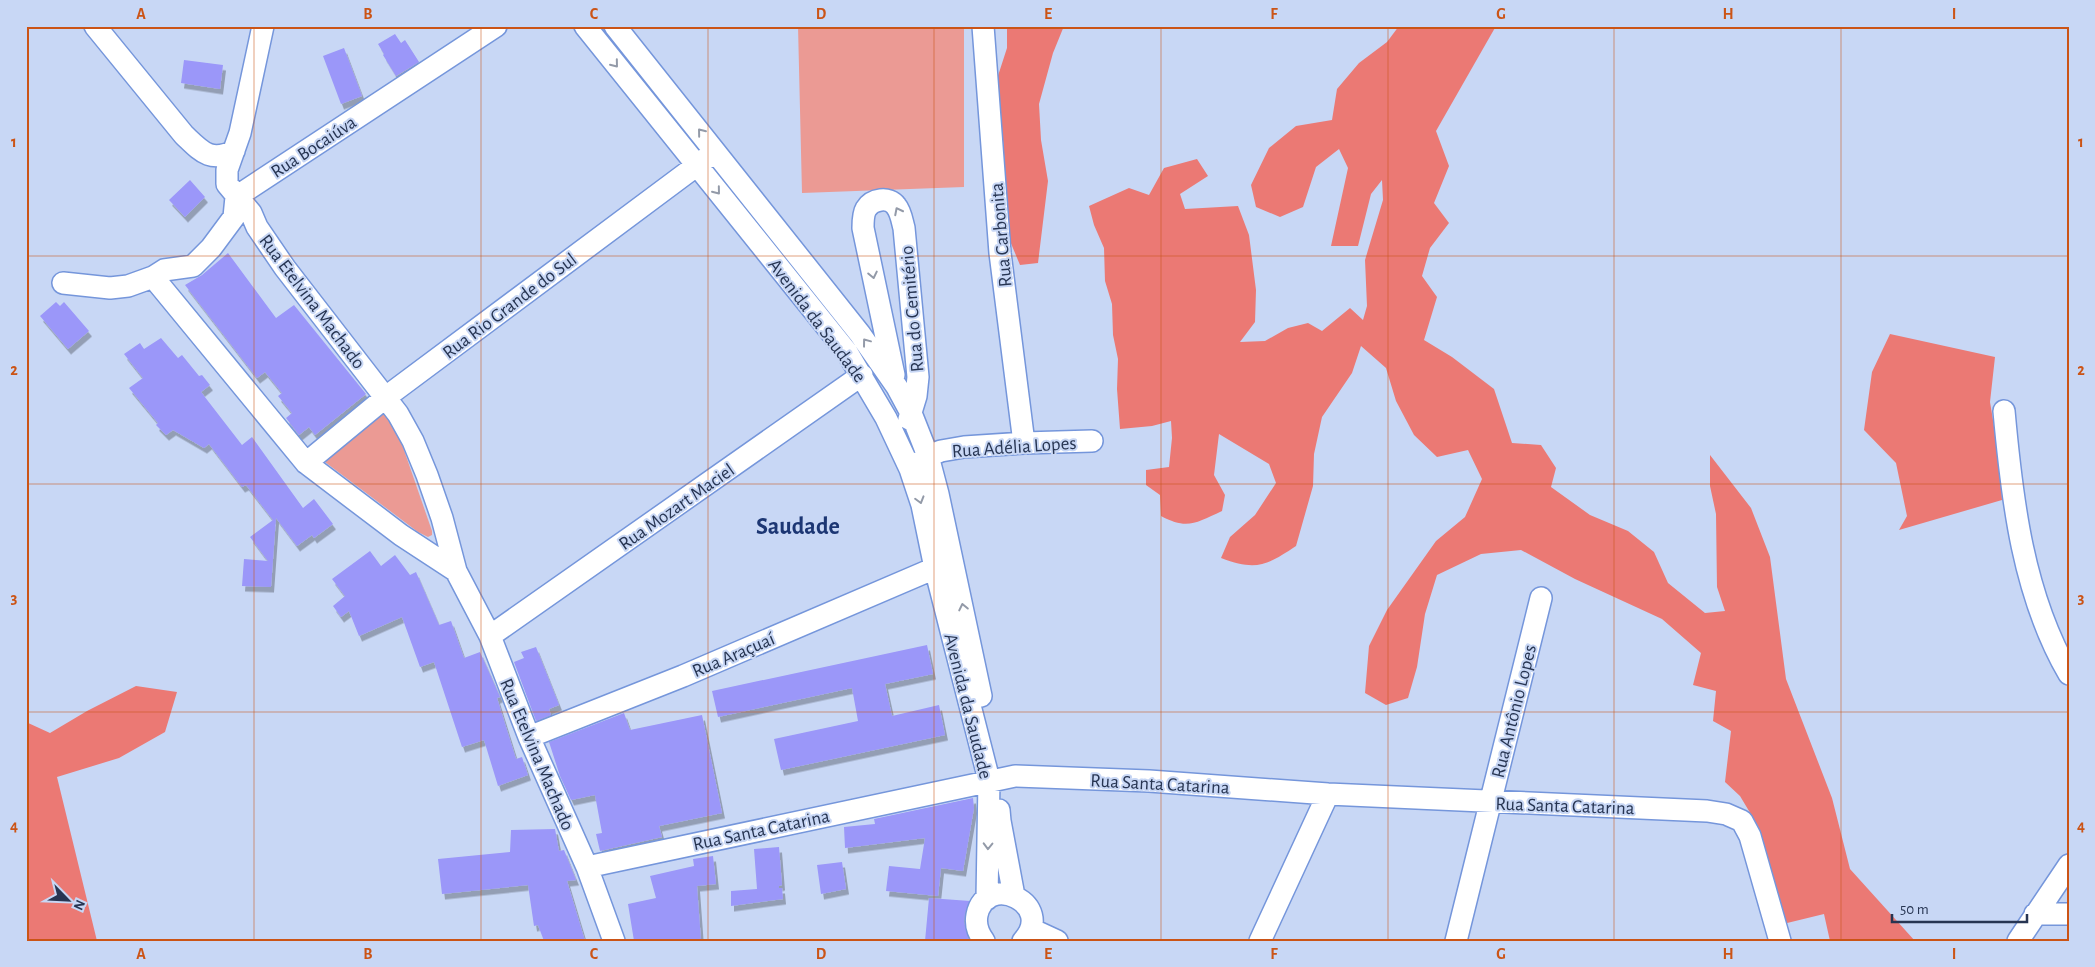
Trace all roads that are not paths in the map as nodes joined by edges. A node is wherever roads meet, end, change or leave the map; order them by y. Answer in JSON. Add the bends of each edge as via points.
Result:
{"nodes":[{"id":1,"x":95,"y":26,"type":"edge"},
{"id":2,"x":263,"y":26,"type":"edge"},
{"id":3,"x":496,"y":26,"type":"edge"},
{"id":4,"x":585,"y":26,"type":"edge"},
{"id":5,"x":615,"y":26,"type":"edge"},
{"id":6,"x":983,"y":26,"type":"edge"},
{"id":7,"x":234,"y":151,"type":"junction"},
{"id":8,"x":716,"y":151,"type":"junction"},
{"id":9,"x":697,"y":165,"type":"junction"},
{"id":10,"x":236,"y":197,"type":"junction"},
{"id":11,"x":153,"y":277,"type":"junction"},
{"id":12,"x":63,"y":283,"type":"dead end"},
{"id":13,"x":862,"y":375,"type":"junction"},
{"id":14,"x":897,"y":387,"type":"junction"},
{"id":15,"x":386,"y":397,"type":"junction"},
{"id":16,"x":2004,"y":411,"type":"dead end"},
{"id":17,"x":911,"y":413,"type":"junction"},
{"id":18,"x":886,"y":418,"type":"junction"},
{"id":19,"x":1092,"y":441,"type":"dead end"},
{"id":20,"x":1024,"y":443,"type":"junction"},
{"id":21,"x":899,"y":447,"type":"junction"},
{"id":22,"x":928,"y":456,"type":"junction"},
{"id":23,"x":306,"y":463,"type":"junction"},
{"id":24,"x":910,"y":469,"type":"junction"},
{"id":25,"x":934,"y":568,"type":"junction"},
{"id":26,"x":456,"y":571,"type":"junction"},
{"id":27,"x":1541,"y":598,"type":"dead end"},
{"id":28,"x":490,"y":636,"type":"junction"},
{"id":29,"x":2069,"y":674,"type":"edge"},
{"id":30,"x":529,"y":737,"type":"junction"},
{"id":31,"x":994,"y":779,"type":"junction"},
{"id":32,"x":1328,"y":794,"type":"junction"},
{"id":33,"x":1490,"y":802,"type":"junction"},
{"id":34,"x":2069,"y":865,"type":"edge"},
{"id":35,"x":586,"y":867,"type":"junction"},
{"id":36,"x":1014,"y":896,"type":"junction"},
{"id":37,"x":987,"y":899,"type":"junction"},
{"id":38,"x":2035,"y":914,"type":"junction"},
{"id":39,"x":2069,"y":914,"type":"edge"},
{"id":40,"x":1026,"y":937,"type":"edge"},
{"id":41,"x":981,"y":939,"type":"edge"},
{"id":42,"x":614,"y":941,"type":"edge"},
{"id":43,"x":1057,"y":941,"type":"edge"},
{"id":44,"x":1260,"y":941,"type":"edge"},
{"id":45,"x":1456,"y":941,"type":"edge"},
{"id":46,"x":1780,"y":941,"type":"edge"},
{"id":47,"x":2018,"y":941,"type":"edge"}],
"edges":[{"from":1,"to":7,"type":"street","via":[[198,149],[223,157]]},
{"from":2,"to":7,"type":"street","name":"Rua Etelvina Machado"},
{"from":3,"to":10,"type":"street","name":"Rua Bocaiúva"},
{"from":4,"to":9,"type":"street","name":"Avenida da Saudade","one_way":true},
{"from":8,"to":5,"type":"street","name":"Avenida da Saudade","one_way":true},
{"from":6,"to":20,"type":"street","name":"Rua Carbonita","via":[[1000,252]]},
{"from":7,"to":10,"type":"street","name":"Rua Etelvina Machado","via":[[226,184]]},
{"from":8,"to":9,"type":"street","name":"Rua Rio Grande do Sul"},
{"from":14,"to":8,"type":"street","name":"Avenida da Saudade","one_way":true,"via":[[860,334]]},
{"from":9,"to":13,"type":"street","name":"Avenida da Saudade","one_way":true},
{"from":9,"to":15,"type":"street","name":"Rua Rio Grande do Sul"},
{"from":10,"to":11,"type":"street","via":[[234,217],[193,266],[164,270]]},
{"from":10,"to":15,"type":"street","name":"Rua Etelvina Machado","via":[[251,213],[285,268]]},
{"from":11,"to":12,"type":"street","via":[[128,286],[110,288]]},
{"from":11,"to":23,"type":"street","name":"Rua Etelvina Machado"},
{"from":13,"to":18,"type":"street","name":"Avenida da Saudade"},
{"from":13,"to":28,"type":"street","name":"Rua Mozart Maciel"},
{"from":14,"to":17,"type":"street","name":"Avenida da Saudade"},
{"from":17,"to":14,"type":"street","name":"Rua do Cemitério","one_way":true,"via":[[918,377],[904,228],[897,207],[882,200],[872,202],[865,210],[863,228]]},
{"from":14,"to":18,"type":"street"},
{"from":15,"to":23,"type":"street","name":"Rua Rio Grande do Sul"},
{"from":15,"to":26,"type":"street","name":"Rua Etelvina Machado","via":[[413,441],[442,518]]},
{"from":16,"to":29,"type":"street","via":[[2009,468],[2022,544],[2046,626]]},
{"from":17,"to":21,"type":"street","name":"Rua do Cemitério"},
{"from":17,"to":22,"type":"street","name":"Avenida da Saudade"},
{"from":18,"to":21,"type":"street","name":"Avenida da Saudade"},
{"from":19,"to":20,"type":"street","name":"Rua Adélia Lopes"},
{"from":20,"to":22,"type":"street","name":"Rua Adélia Lopes","via":[[964,447]]},
{"from":21,"to":24,"type":"street","name":"Avenida da Saudade"},
{"from":22,"to":24,"type":"street","name":"Rua Adélia Lopes"},
{"from":31,"to":22,"type":"street","name":"Avenida da Saudade","one_way":true},
{"from":23,"to":26,"type":"street","name":"Rua Etelvina Machado","via":[[394,530]]},
{"from":24,"to":25,"type":"street","name":"Avenida da Saudade","one_way":true,"via":[[922,505]]},
{"from":25,"to":30,"type":"street","name":"Rua Araçuaí","via":[[683,676]]},
{"from":25,"to":31,"type":"street","name":"Avenida da Saudade"},
{"from":26,"to":28,"type":"street","name":"Rua Etelvina Machado"},
{"from":27,"to":33,"type":"street","name":"Rua Antônio Lopes"},
{"from":28,"to":30,"type":"street","name":"Rua Etelvina Machado"},
{"from":30,"to":35,"type":"street","name":"Rua Etelvina Machado"},
{"from":31,"to":32,"type":"street","name":"Rua Santa Catarina","via":[[1015,776],[1149,781]]},
{"from":31,"to":35,"type":"street","name":"Rua Santa Catarina"},
{"from":31,"to":36,"type":"street","name":"Avenida da Saudade"},
{"from":31,"to":37,"type":"street","name":"Avenida da Saudade","one_way":true},
{"from":32,"to":33,"type":"street","name":"Rua Santa Catarina"},
{"from":32,"to":44,"type":"street"},
{"from":33,"to":45,"type":"street","name":"Rua Antônio Lopes"},
{"from":33,"to":46,"type":"street","name":"Rua Santa Catarina","via":[[1707,811],[1742,821],[1750,836]]},
{"from":34,"to":38,"type":"street"},
{"from":35,"to":42,"type":"street","name":"Rua Etelvina Machado"},
{"from":36,"to":37,"type":"street","via":[[1000,894]]},
{"from":36,"to":40,"type":"street","via":[[1023,901],[1032,919]]},
{"from":37,"to":41,"type":"street","via":[[977,916]]},
{"from":38,"to":39,"type":"street"},
{"from":38,"to":47,"type":"street"},
{"from":40,"to":43,"type":"street"}]}
